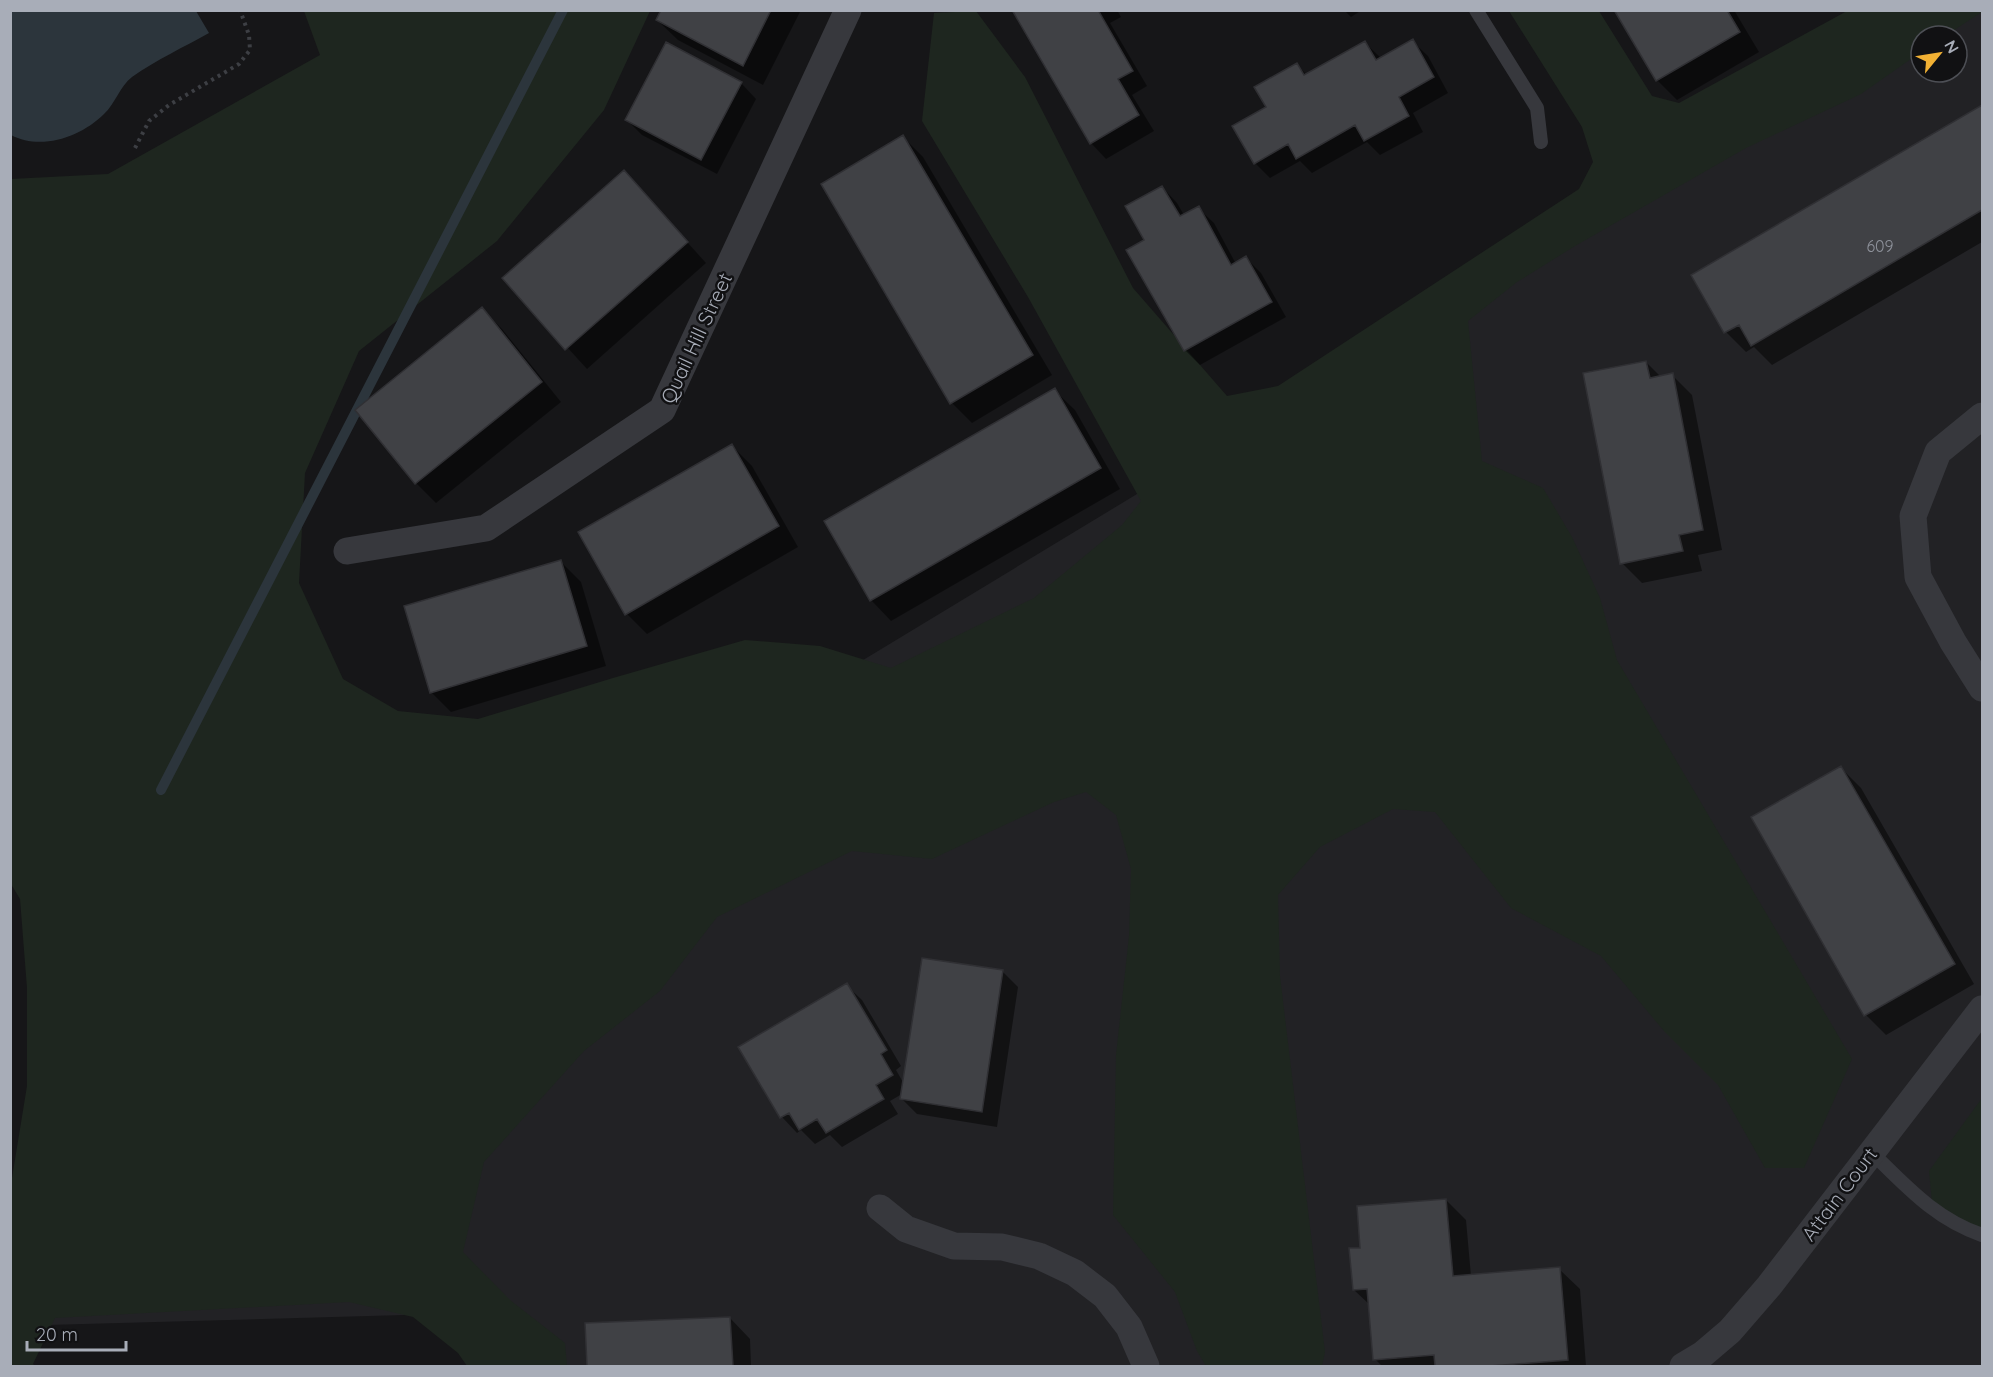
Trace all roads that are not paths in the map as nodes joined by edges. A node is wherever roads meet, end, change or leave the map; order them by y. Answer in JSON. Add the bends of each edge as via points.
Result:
{"nodes":[{"id":1,"x":848,"y":10,"type":"edge"},
{"id":2,"x":1476,"y":10,"type":"edge"},
{"id":3,"x":1541,"y":142,"type":"dead end"},
{"id":4,"x":1983,"y":416,"type":"edge"},
{"id":5,"x":347,"y":551,"type":"dead end"},
{"id":6,"x":1983,"y":688,"type":"edge"},
{"id":7,"x":1983,"y":1009,"type":"edge"},
{"id":8,"x":1871,"y":1152,"type":"junction"},
{"id":9,"x":880,"y":1208,"type":"dead end"},
{"id":10,"x":1983,"y":1235,"type":"edge"},
{"id":11,"x":1146,"y":1366,"type":"edge"},
{"id":12,"x":1683,"y":1366,"type":"edge"}],
"edges":[{"from":1,"to":5,"type":"street","name":"Quail Hill Street","via":[[662,410],[486,528]]},
{"from":2,"to":3,"type":"lane","via":[[1537,108]]},
{"from":4,"to":6,"type":"street","via":[[1938,452],[1913,516],[1918,577]]},
{"from":7,"to":8,"type":"street","name":"Attain Court"},
{"from":8,"to":10,"type":"lane","via":[[1927,1206]]},
{"from":8,"to":12,"type":"street","name":"Attain Court","via":[[1730,1331]]},
{"from":9,"to":11,"type":"street","via":[[906,1230],[954,1246],[1002,1247],[1039,1256],[1076,1273],[1105,1296],[1129,1327]]}]}
